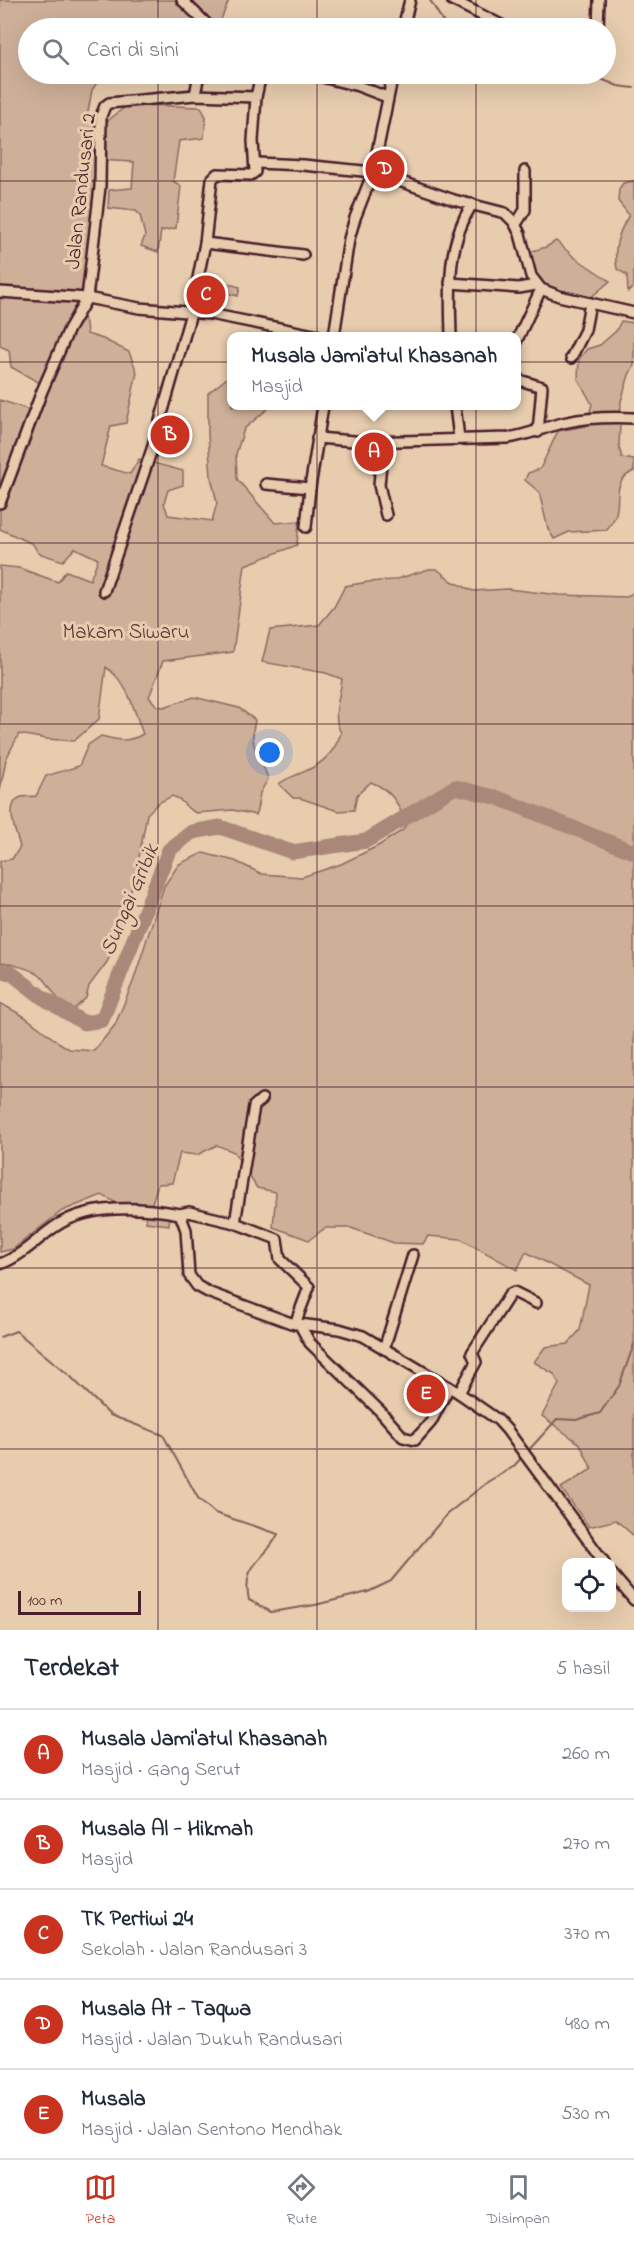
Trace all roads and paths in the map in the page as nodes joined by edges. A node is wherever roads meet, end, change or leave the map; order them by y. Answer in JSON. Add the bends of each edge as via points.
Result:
{"nodes":[{"id":1,"x":182,"y":0,"type":"edge"},
{"id":2,"x":410,"y":0,"type":"edge"},
{"id":3,"x":452,"y":0,"type":"edge"},
{"id":4,"x":599,"y":0,"type":"edge"},
{"id":5,"x":199,"y":18,"type":"edge"},
{"id":6,"x":406,"y":18,"type":"edge"},
{"id":7,"x":487,"y":18,"type":"edge"},
{"id":8,"x":598,"y":18,"type":"edge"},
{"id":9,"x":197,"y":84,"type":"edge"},
{"id":10,"x":259,"y":84,"type":"edge"},
{"id":11,"x":350,"y":84,"type":"edge"},
{"id":12,"x":390,"y":84,"type":"edge"},
{"id":13,"x":195,"y":95,"type":"junction"},
{"id":14,"x":256,"y":97,"type":"junction"},
{"id":15,"x":387,"y":97,"type":"junction"},
{"id":16,"x":256,"y":163,"type":"junction"},
{"id":17,"x":525,"y":171,"type":"dead end"},
{"id":18,"x":373,"y":172,"type":"junction"},
{"id":19,"x":472,"y":204,"type":"junction"},
{"id":20,"x":514,"y":222,"type":"junction"},
{"id":21,"x":205,"y":243,"type":"junction"},
{"id":22,"x":303,"y":255,"type":"dead end"},
{"id":23,"x":450,"y":283,"type":"junction"},
{"id":24,"x":539,"y":287,"type":"junction"},
{"id":25,"x":0,"y":292,"type":"edge"},
{"id":26,"x":87,"y":298,"type":"junction"},
{"id":27,"x":590,"y":303,"type":"junction"},
{"id":28,"x":191,"y":313,"type":"junction"},
{"id":29,"x":634,"y":313,"type":"edge"},
{"id":30,"x":299,"y":332,"type":"edge"},
{"id":31,"x":335,"y":332,"type":"edge"},
{"id":32,"x":452,"y":332,"type":"edge"},
{"id":33,"x":520,"y":332,"type":"edge"},
{"id":34,"x":571,"y":358,"type":"dead end"},
{"id":35,"x":521,"y":381,"type":"edge"},
{"id":36,"x":322,"y":410,"type":"edge"},
{"id":37,"x":456,"y":410,"type":"edge"},
{"id":38,"x":634,"y":418,"type":"edge"},
{"id":39,"x":538,"y":432,"type":"junction"},
{"id":40,"x":317,"y":438,"type":"junction"},
{"id":41,"x":459,"y":438,"type":"junction"},
{"id":42,"x":383,"y":442,"type":"junction"},
{"id":43,"x":266,"y":484,"type":"dead end"},
{"id":44,"x":310,"y":488,"type":"junction"},
{"id":45,"x":0,"y":503,"type":"edge"},
{"id":46,"x":386,"y":515,"type":"dead end"},
{"id":47,"x":306,"y":526,"type":"dead end"},
{"id":48,"x":104,"y":591,"type":"dead end"},
{"id":49,"x":262,"y":1099,"type":"dead end"},
{"id":50,"x":180,"y":1214,"type":"junction"},
{"id":51,"x":235,"y":1223,"type":"junction"},
{"id":52,"x":413,"y":1256,"type":"dead end"},
{"id":53,"x":0,"y":1264,"type":"edge"},
{"id":54,"x":536,"y":1303,"type":"dead end"},
{"id":55,"x":297,"y":1324,"type":"junction"},
{"id":56,"x":384,"y":1349,"type":"junction"},
{"id":57,"x":449,"y":1387,"type":"junction"},
{"id":58,"x":459,"y":1393,"type":"junction"},
{"id":59,"x":600,"y":1558,"type":"edge"},
{"id":60,"x":616,"y":1579,"type":"edge"},
{"id":61,"x":634,"y":1600,"type":"edge"}],
"edges":[{"from":1,"to":5,"type":"street"},
{"from":2,"to":6,"type":"street"},
{"from":3,"to":7,"type":"street"},
{"from":4,"to":8,"type":"street"},
{"from":9,"to":13,"type":"street"},
{"from":10,"to":14,"type":"street"},
{"from":11,"to":15,"type":"street"},
{"from":12,"to":15,"type":"street"},
{"from":13,"to":14,"type":"street","name":"Jalan Randusari 2"},
{"from":13,"to":26,"type":"street","name":"Jalan Randusari 2","via":[[105,106],[101,116],[96,235]]},
{"from":14,"to":16,"type":"street"},
{"from":15,"to":18,"type":"street"},
{"from":16,"to":18,"type":"street"},
{"from":16,"to":21,"type":"street","via":[[251,175],[213,177]]},
{"from":17,"to":20,"type":"street","via":[[525,210]]},
{"from":18,"to":19,"type":"street"},
{"from":18,"to":31,"type":"street","via":[[351,231]]},
{"from":19,"to":20,"type":"street","via":[[505,213]]},
{"from":19,"to":23,"type":"street","via":[[456,237]]},
{"from":20,"to":24,"type":"street","via":[[531,276]]},
{"from":21,"to":22,"type":"street"},
{"from":21,"to":28,"type":"street"},
{"from":23,"to":24,"type":"street"},
{"from":23,"to":32,"type":"street"},
{"from":24,"to":27,"type":"street"},
{"from":24,"to":33,"type":"street"},
{"from":25,"to":26,"type":"street"},
{"from":26,"to":28,"type":"street"},
{"from":26,"to":45,"type":"street","via":[[42,391]]},
{"from":27,"to":29,"type":"street"},
{"from":27,"to":34,"type":"street","via":[[585,330]]},
{"from":28,"to":30,"type":"street"},
{"from":28,"to":48,"type":"street","via":[[152,449]]},
{"from":35,"to":39,"type":"street","via":[[542,387]]},
{"from":36,"to":40,"type":"street"},
{"from":37,"to":41,"type":"street"},
{"from":38,"to":39,"type":"street","via":[[582,418]]},
{"from":39,"to":41,"type":"street","via":[[508,438]]},
{"from":40,"to":42,"type":"street"},
{"from":40,"to":44,"type":"street"},
{"from":41,"to":42,"type":"street"},
{"from":42,"to":46,"type":"street","via":[[379,485]]},
{"from":43,"to":44,"type":"street"},
{"from":44,"to":47,"type":"street"},
{"from":49,"to":51,"type":"street","via":[[254,1106]]},
{"from":50,"to":51,"type":"street","via":[[189,1212]]},
{"from":50,"to":53,"type":"street","via":[[134,1209],[78,1215]]},
{"from":50,"to":55,"type":"street","via":[[187,1267],[193,1282],[210,1293]]},
{"from":51,"to":55,"type":"street","via":[[276,1238],[280,1259],[309,1287]]},
{"from":52,"to":56,"type":"street"},
{"from":54,"to":58,"type":"street","via":[[514,1292],[510,1294],[471,1353],[476,1364]]},
{"from":55,"to":56,"type":"street","via":[[354,1332]]},
{"from":55,"to":57,"type":"street","via":[[310,1343],[407,1439],[416,1440],[431,1422]]},
{"from":56,"to":57,"type":"street"},
{"from":57,"to":58,"type":"street"},
{"from":58,"to":59,"type":"street","via":[[498,1420]]},
{"from":60,"to":61,"type":"street"}]}
